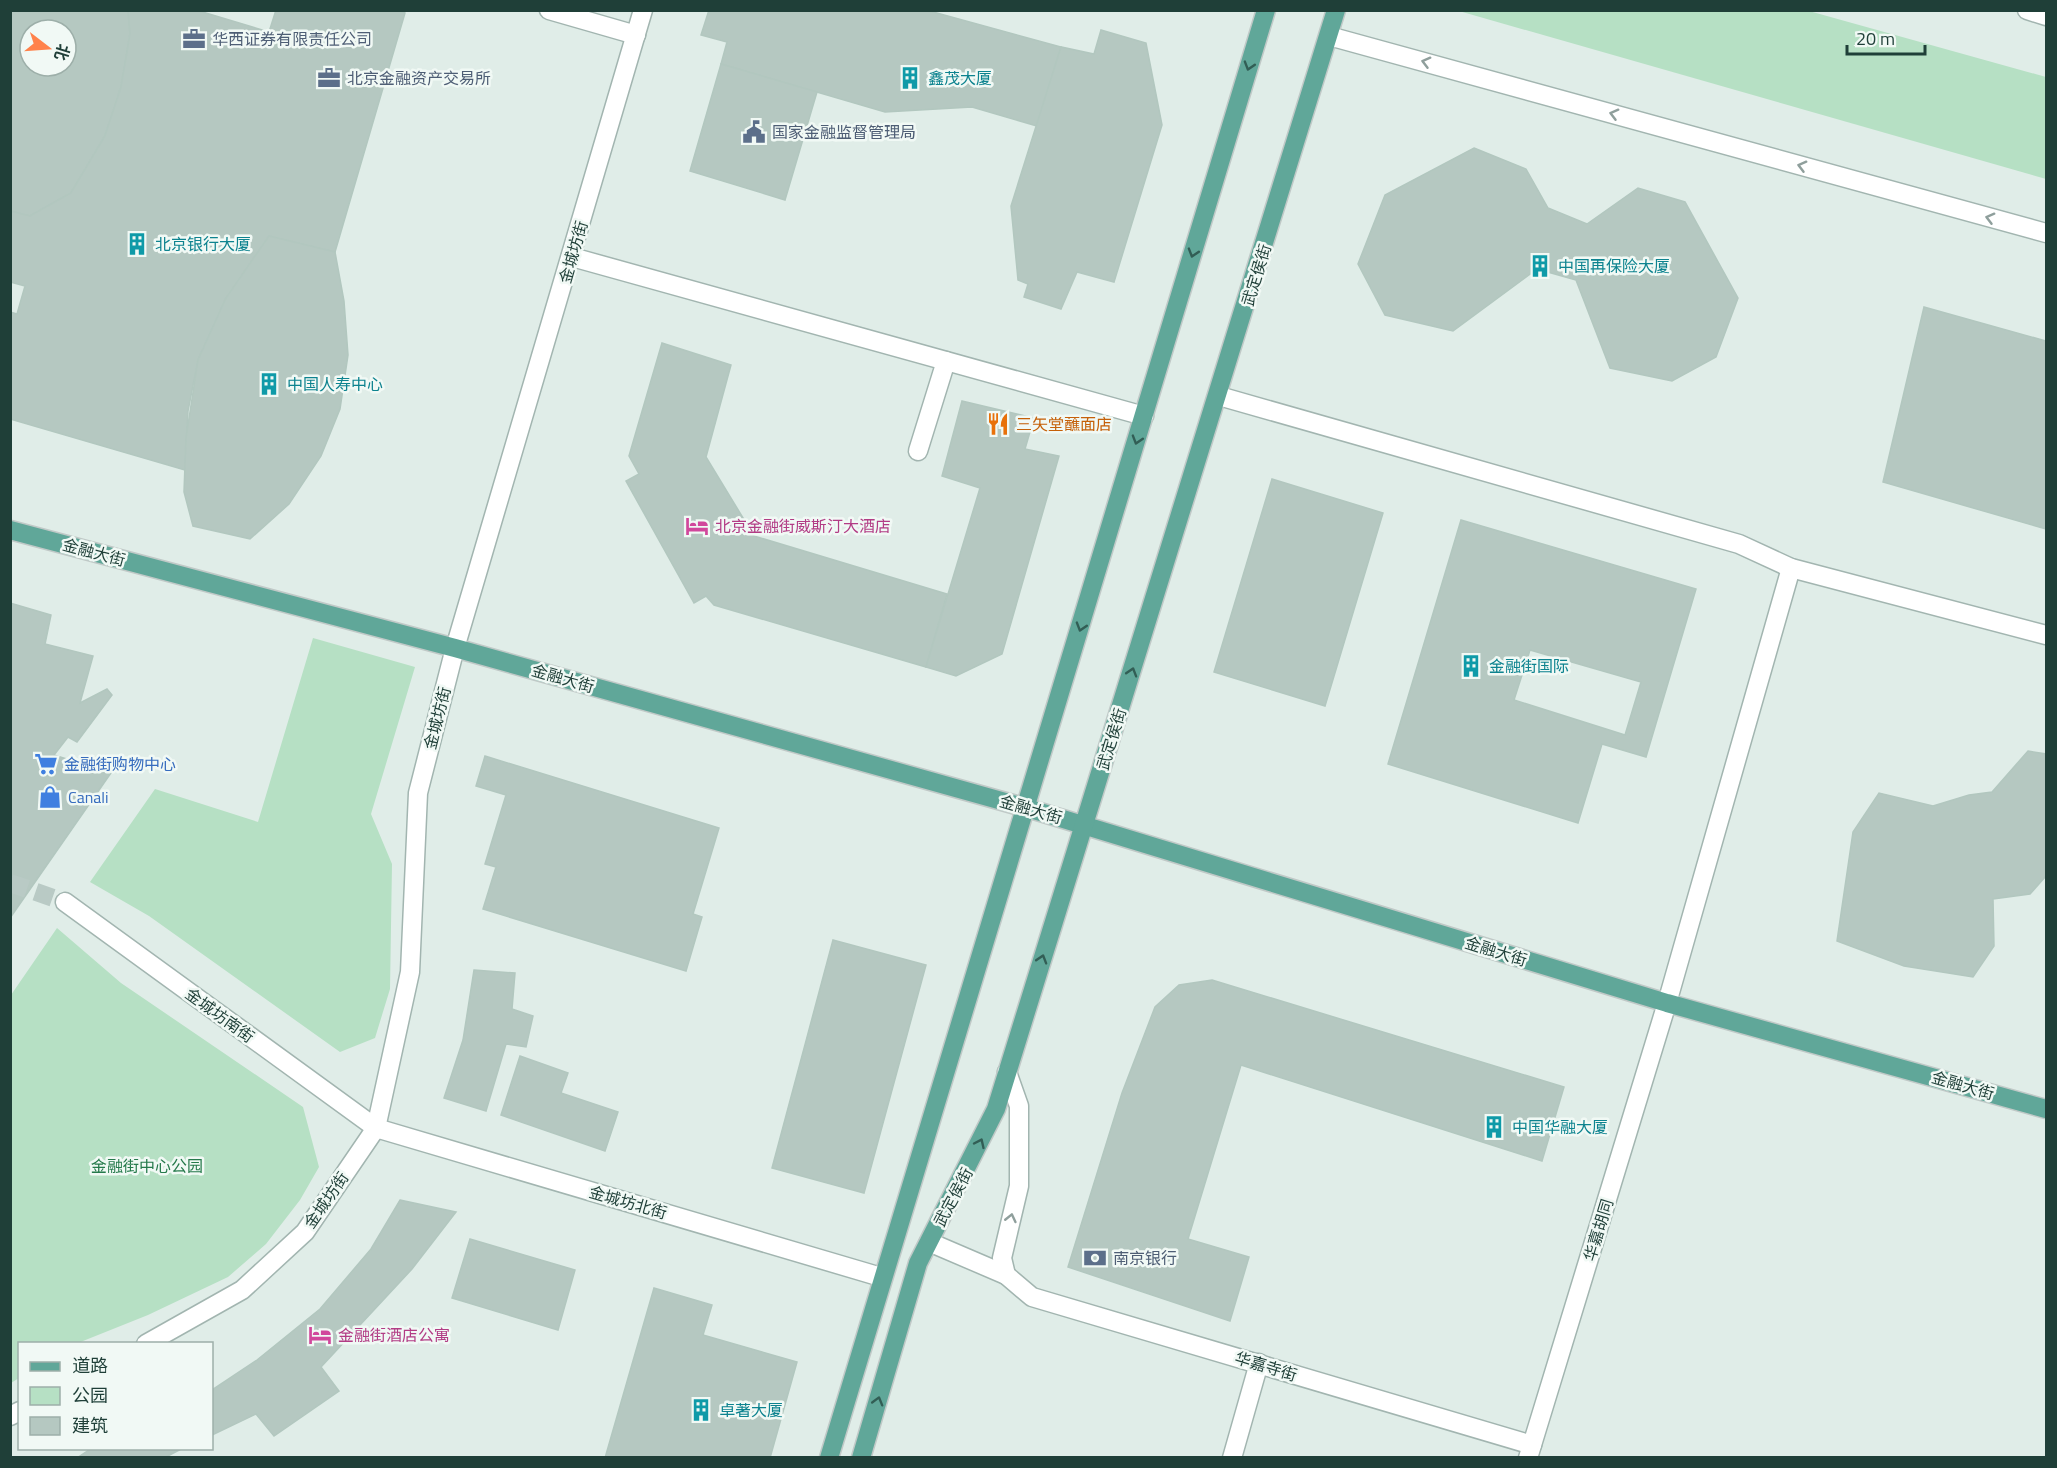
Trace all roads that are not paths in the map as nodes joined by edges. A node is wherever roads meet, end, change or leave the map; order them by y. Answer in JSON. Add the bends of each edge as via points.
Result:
{"nodes":[{"id":1,"x":549,"y":10,"type":"edge"},
{"id":2,"x":643,"y":10,"type":"edge"},
{"id":3,"x":1336,"y":10,"type":"edge"},
{"id":4,"x":2027,"y":10,"type":"edge"},
{"id":5,"x":1261,"y":12,"type":"edge"},
{"id":6,"x":2046,"y":16,"type":"edge"},
{"id":7,"x":636,"y":35,"type":"junction"},
{"id":8,"x":1329,"y":36,"type":"junction"},
{"id":9,"x":2046,"y":233,"type":"edge"},
{"id":10,"x":572,"y":257,"type":"junction"},
{"id":11,"x":946,"y":361,"type":"junction"},
{"id":12,"x":1219,"y":396,"type":"junction"},
{"id":13,"x":1144,"y":416,"type":"junction"},
{"id":14,"x":918,"y":451,"type":"dead end"},
{"id":15,"x":10,"y":530,"type":"edge"},
{"id":16,"x":1791,"y":568,"type":"junction"},
{"id":17,"x":2046,"y":635,"type":"edge"},
{"id":18,"x":455,"y":648,"type":"junction"},
{"id":19,"x":1027,"y":808,"type":"junction"},
{"id":20,"x":1084,"y":825,"type":"junction"},
{"id":21,"x":65,"y":902,"type":"tunnel mouth"},
{"id":22,"x":1667,"y":1003,"type":"junction"},
{"id":23,"x":1007,"y":1072,"type":"junction"},
{"id":24,"x":2046,"y":1108,"type":"edge"},
{"id":25,"x":376,"y":1128,"type":"junction"},
{"id":26,"x":929,"y":1242,"type":"junction"},
{"id":27,"x":1006,"y":1275,"type":"junction"},
{"id":28,"x":881,"y":1277,"type":"junction"},
{"id":29,"x":150,"y":1342,"type":"edge"},
{"id":30,"x":1258,"y":1363,"type":"junction"},
{"id":31,"x":1530,"y":1451,"type":"edge"},
{"id":32,"x":829,"y":1458,"type":"edge"},
{"id":33,"x":861,"y":1458,"type":"edge"},
{"id":34,"x":1232,"y":1458,"type":"edge"}],
"edges":[{"from":1,"to":7,"type":"street"},
{"from":2,"to":7,"type":"street","name":"金城坊街"},
{"from":3,"to":8,"type":"main road","name":"武定侯街"},
{"from":4,"to":6,"type":"street"},
{"from":5,"to":13,"type":"main road","one_way":true},
{"from":7,"to":10,"type":"street","name":"金城坊街"},
{"from":9,"to":8,"type":"street","one_way":true},
{"from":8,"to":12,"type":"main road","name":"武定侯街"},
{"from":10,"to":11,"type":"street"},
{"from":10,"to":18,"type":"street","name":"金城坊街"},
{"from":11,"to":13,"type":"street"},
{"from":11,"to":14,"type":"street"},
{"from":12,"to":16,"type":"street","via":[[1739,544]]},
{"from":20,"to":12,"type":"main road","name":"武定侯街","one_way":true},
{"from":13,"to":19,"type":"main road","one_way":true},
{"from":15,"to":18,"type":"main road","name":"金融大街"},
{"from":16,"to":17,"type":"street"},
{"from":16,"to":22,"type":"street","name":"华嘉胡同"},
{"from":18,"to":19,"type":"main road","name":"金融大街"},
{"from":18,"to":25,"type":"street","name":"金城坊街","via":[[418,793],[410,972]]},
{"from":19,"to":20,"type":"main road","name":"金融大街"},
{"from":19,"to":28,"type":"main road"},
{"from":20,"to":22,"type":"main road","name":"金融大街"},
{"from":23,"to":20,"type":"main road","name":"武定侯街","one_way":true},
{"from":21,"to":25,"type":"street","name":"金城坊南街"},
{"from":22,"to":24,"type":"main road","name":"金融大街"},
{"from":22,"to":31,"type":"street","name":"华嘉胡同"},
{"from":26,"to":23,"type":"main road","name":"武定侯街","one_way":true,"via":[[996,1108]]},
{"from":27,"to":23,"type":"street","one_way":true,"via":[[1002,1258],[1019,1186],[1019,1106]]},
{"from":25,"to":28,"type":"street","name":"金城坊北街"},
{"from":25,"to":29,"type":"street","name":"金城坊街","via":[[305,1232],[242,1290]]},
{"from":26,"to":27,"type":"street","name":"华嘉寺街"},
{"from":33,"to":26,"type":"main road","name":"武定侯街","one_way":true,"via":[[918,1263]]},
{"from":27,"to":30,"type":"street","name":"华嘉寺街","via":[[1032,1297]]},
{"from":28,"to":32,"type":"main road"},
{"from":30,"to":31,"type":"street","name":"华嘉寺街"},
{"from":30,"to":34,"type":"street"}]}
